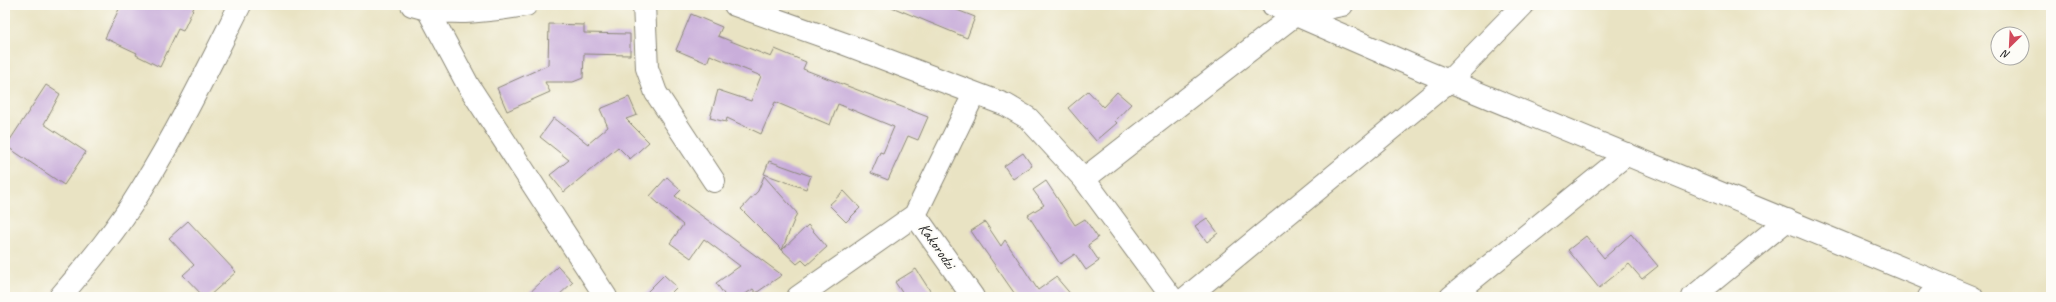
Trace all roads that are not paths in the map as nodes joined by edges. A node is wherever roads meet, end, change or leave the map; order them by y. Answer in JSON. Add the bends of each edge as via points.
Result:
{"nodes":[{"id":1,"x":240,"y":5,"type":"edge"},
{"id":2,"x":526,"y":5,"type":"edge"},
{"id":3,"x":644,"y":5,"type":"edge"},
{"id":4,"x":735,"y":5,"type":"edge"},
{"id":5,"x":1273,"y":5,"type":"edge"},
{"id":6,"x":1342,"y":5,"type":"edge"},
{"id":7,"x":1523,"y":5,"type":"edge"},
{"id":8,"x":420,"y":8,"type":"edge"},
{"id":9,"x":1296,"y":14,"type":"junction"},
{"id":10,"x":1449,"y":81,"type":"junction"},
{"id":11,"x":974,"y":94,"type":"junction"},
{"id":12,"x":1627,"y":154,"type":"junction"},
{"id":13,"x":1084,"y":179,"type":"junction"},
{"id":14,"x":714,"y":181,"type":"dead end"},
{"id":15,"x":915,"y":215,"type":"junction"},
{"id":16,"x":1787,"y":220,"type":"junction"},
{"id":17,"x":1936,"y":291,"type":"edge"},
{"id":18,"x":60,"y":297,"type":"edge"},
{"id":19,"x":606,"y":297,"type":"edge"},
{"id":20,"x":798,"y":297,"type":"edge"},
{"id":21,"x":973,"y":297,"type":"edge"},
{"id":22,"x":1172,"y":297,"type":"edge"},
{"id":23,"x":1187,"y":297,"type":"edge"},
{"id":24,"x":1451,"y":297,"type":"edge"},
{"id":25,"x":1693,"y":297,"type":"edge"},
{"id":26,"x":1972,"y":297,"type":"edge"}],
"edges":[{"from":1,"to":18,"type":"street","via":[[195,94],[141,190],[99,252]]},
{"from":2,"to":8,"type":"street","via":[[481,13]]},
{"from":3,"to":14,"type":"street","via":[[647,68],[656,93]]},
{"from":4,"to":11,"type":"street"},
{"from":5,"to":9,"type":"street"},
{"from":6,"to":9,"type":"street"},
{"from":7,"to":10,"type":"street"},
{"from":8,"to":19,"type":"street"},
{"from":9,"to":10,"type":"street"},
{"from":9,"to":13,"type":"street"},
{"from":10,"to":12,"type":"street"},
{"from":10,"to":23,"type":"street"},
{"from":11,"to":13,"type":"street","via":[[1006,105],[1028,118]]},
{"from":11,"to":15,"type":"street"},
{"from":12,"to":16,"type":"street"},
{"from":12,"to":24,"type":"street"},
{"from":13,"to":22,"type":"street"},
{"from":15,"to":20,"type":"street"},
{"from":15,"to":21,"type":"street","name":"Kakorodzi"},
{"from":16,"to":17,"type":"street"},
{"from":16,"to":25,"type":"street"},
{"from":17,"to":26,"type":"street"}]}
